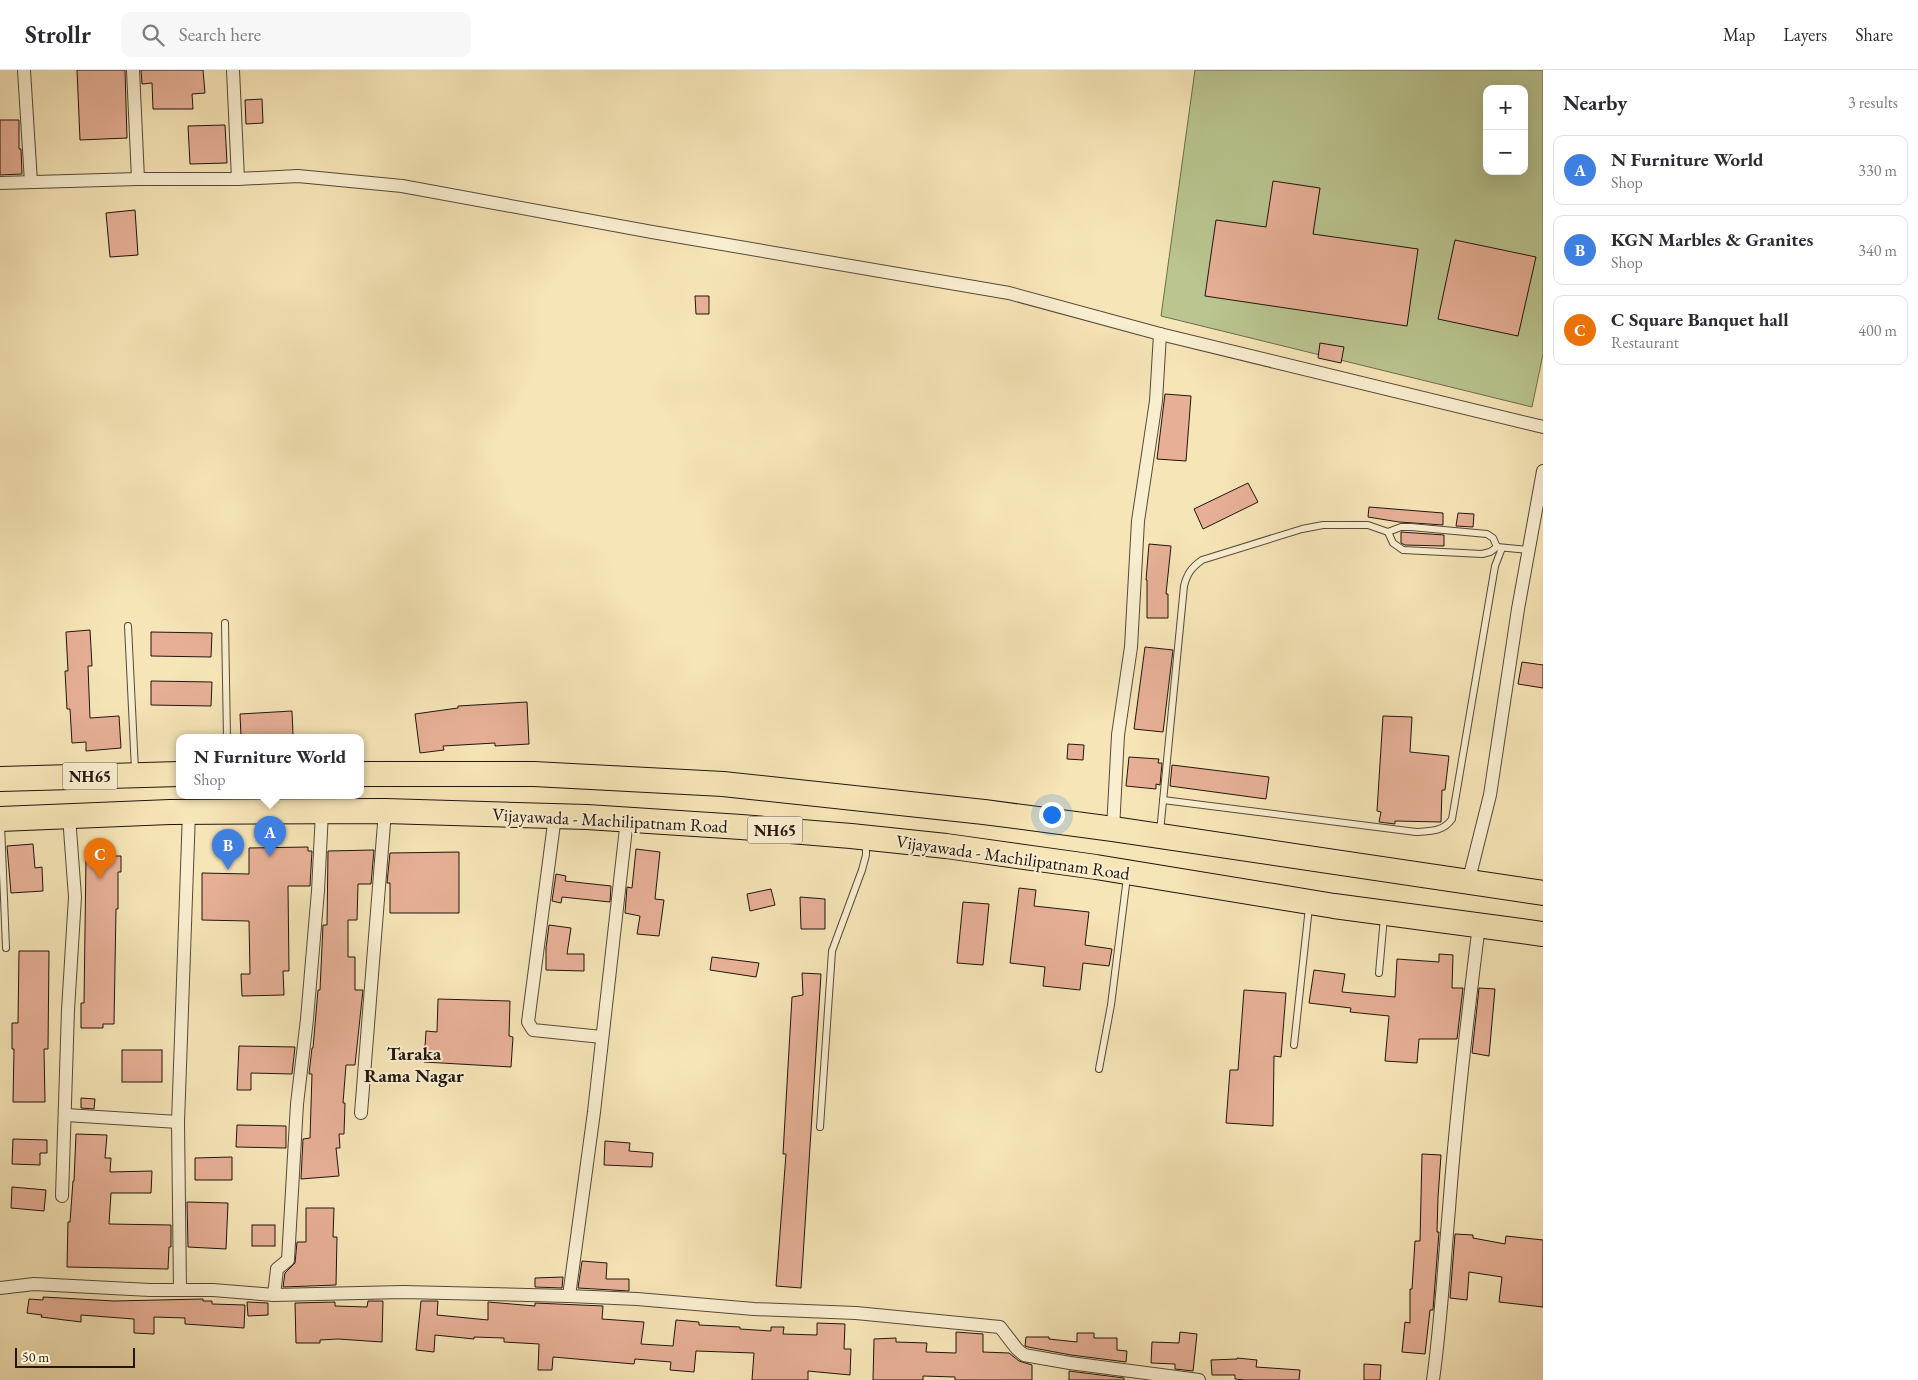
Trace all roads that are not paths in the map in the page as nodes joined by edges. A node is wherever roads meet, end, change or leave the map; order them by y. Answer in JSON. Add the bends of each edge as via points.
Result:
{"nodes":[{"id":1,"x":24,"y":70,"type":"edge"},
{"id":2,"x":133,"y":70,"type":"edge"},
{"id":3,"x":233,"y":70,"type":"edge"},
{"id":4,"x":138,"y":178,"type":"junction"},
{"id":5,"x":238,"y":179,"type":"junction"},
{"id":6,"x":31,"y":182,"type":"junction"},
{"id":7,"x":0,"y":183,"type":"edge"},
{"id":8,"x":1160,"y":334,"type":"junction"},
{"id":9,"x":1543,"y":427,"type":"edge"},
{"id":10,"x":1543,"y":471,"type":"edge"},
{"id":11,"x":1388,"y":532,"type":"junction"},
{"id":12,"x":1500,"y":547,"type":"junction"},
{"id":13,"x":1528,"y":550,"type":"junction"},
{"id":14,"x":225,"y":623,"type":"dead end"},
{"id":15,"x":128,"y":626,"type":"dead end"},
{"id":16,"x":227,"y":734,"type":"edge"},
{"id":17,"x":176,"y":774,"type":"edge"},
{"id":18,"x":364,"y":774,"type":"edge"},
{"id":19,"x":136,"y":775,"type":"junction"},
{"id":20,"x":0,"y":779,"type":"edge"},
{"id":21,"x":1163,"y":800,"type":"junction"},
{"id":22,"x":385,"y":811,"type":"junction"},
{"id":23,"x":189,"y":812,"type":"junction"},
{"id":24,"x":322,"y":812,"type":"junction"},
{"id":25,"x":68,"y":816,"type":"junction"},
{"id":26,"x":555,"y":816,"type":"junction"},
{"id":27,"x":1,"y":818,"type":"edge"},
{"id":28,"x":627,"y":819,"type":"junction"},
{"id":29,"x":1113,"y":829,"type":"junction"},
{"id":30,"x":1159,"y":836,"type":"junction"},
{"id":31,"x":866,"y":838,"type":"junction"},
{"id":32,"x":1128,"y":872,"type":"junction"},
{"id":33,"x":1468,"y":882,"type":"junction"},
{"id":34,"x":1543,"y":893,"type":"edge"},
{"id":35,"x":1309,"y":902,"type":"junction"},
{"id":36,"x":1385,"y":913,"type":"junction"},
{"id":37,"x":1479,"y":925,"type":"junction"},
{"id":38,"x":1543,"y":934,"type":"edge"},
{"id":39,"x":6,"y":948,"type":"dead end"},
{"id":40,"x":1379,"y":972,"type":"dead end"},
{"id":41,"x":602,"y":1037,"type":"junction"},
{"id":42,"x":1294,"y":1045,"type":"dead end"},
{"id":43,"x":1099,"y":1069,"type":"dead end"},
{"id":44,"x":361,"y":1113,"type":"dead end"},
{"id":45,"x":66,"y":1115,"type":"junction"},
{"id":46,"x":178,"y":1122,"type":"junction"},
{"id":47,"x":820,"y":1127,"type":"dead end"},
{"id":48,"x":62,"y":1196,"type":"dead end"},
{"id":49,"x":0,"y":1288,"type":"edge"},
{"id":50,"x":180,"y":1290,"type":"junction"},
{"id":51,"x":274,"y":1295,"type":"junction"},
{"id":52,"x":569,"y":1296,"type":"junction"},
{"id":53,"x":1199,"y":1380,"type":"edge"},
{"id":54,"x":1433,"y":1380,"type":"edge"}],
"edges":[{"from":1,"to":6,"type":"street"},
{"from":2,"to":4,"type":"street"},
{"from":3,"to":5,"type":"street"},
{"from":4,"to":5,"type":"street"},
{"from":4,"to":6,"type":"street"},
{"from":5,"to":8,"type":"street","via":[[298,176],[402,186],[1009,293]]},
{"from":6,"to":7,"type":"street"},
{"from":8,"to":9,"type":"street"},
{"from":8,"to":29,"type":"street","via":[[1156,401],[1138,521],[1131,647],[1118,735]]},
{"from":10,"to":13,"type":"street"},
{"from":11,"to":12,"type":"lane","via":[[1407,526],[1487,534]]},
{"from":11,"to":12,"type":"lane","via":[[1393,543],[1403,550],[1482,554]]},
{"from":11,"to":21,"type":"lane","via":[[1368,526],[1302,529],[1202,560],[1192,567],[1184,586]]},
{"from":12,"to":13,"type":"lane"},
{"from":12,"to":21,"type":"lane","via":[[1494,566],[1452,819],[1447,826],[1440,830],[1416,832]]},
{"from":13,"to":33,"type":"street","via":[[1490,795]]},
{"from":14,"to":16,"type":"lane"},
{"from":15,"to":19,"type":"lane"},
{"from":17,"to":19,"type":"highway","number":"NH65"},
{"from":18,"to":29,"type":"highway","number":"NH65","via":[[534,774],[724,784]]},
{"from":19,"to":20,"type":"highway","number":"NH65"},
{"from":21,"to":30,"type":"lane"},
{"from":22,"to":24,"type":"highway","name":"Vijayawada - Machilipatnam Road","number":"NH65"},
{"from":22,"to":26,"type":"highway","name":"Vijayawada - Machilipatnam Road","number":"NH65"},
{"from":22,"to":44,"type":"street"},
{"from":23,"to":24,"type":"highway","name":"Vijayawada - Machilipatnam Road","number":"NH65"},
{"from":23,"to":25,"type":"highway","name":"Vijayawada - Machilipatnam Road","number":"NH65"},
{"from":23,"to":46,"type":"street"},
{"from":24,"to":51,"type":"street","via":[[318,891],[297,1104],[288,1260],[277,1269]]},
{"from":25,"to":27,"type":"highway","name":"Vijayawada - Machilipatnam Road","number":"NH65"},
{"from":25,"to":45,"type":"street","via":[[75,897]]},
{"from":26,"to":28,"type":"highway","name":"Vijayawada - Machilipatnam Road","number":"NH65"},
{"from":26,"to":41,"type":"street","via":[[528,1022],[533,1030]]},
{"from":27,"to":39,"type":"lane"},
{"from":28,"to":31,"type":"highway","name":"Vijayawada - Machilipatnam Road","number":"NH65"},
{"from":28,"to":41,"type":"street"},
{"from":29,"to":30,"type":"highway","number":"NH65"},
{"from":30,"to":33,"type":"highway","number":"NH65"},
{"from":31,"to":32,"type":"highway","name":"Vijayawada - Machilipatnam Road","number":"NH65"},
{"from":31,"to":47,"type":"lane","via":[[862,870],[832,950]]},
{"from":32,"to":35,"type":"highway","name":"Vijayawada - Machilipatnam Road","number":"NH65"},
{"from":32,"to":43,"type":"lane","via":[[1111,1005]]},
{"from":33,"to":34,"type":"highway","number":"NH65"},
{"from":35,"to":36,"type":"highway","name":"Vijayawada - Machilipatnam Road","number":"NH65"},
{"from":35,"to":42,"type":"lane"},
{"from":36,"to":37,"type":"highway","name":"Vijayawada - Machilipatnam Road","number":"NH65"},
{"from":36,"to":40,"type":"lane"},
{"from":37,"to":38,"type":"highway","name":"Vijayawada - Machilipatnam Road","number":"NH65"},
{"from":37,"to":54,"type":"street","via":[[1463,1055],[1443,1301]]},
{"from":41,"to":52,"type":"street"},
{"from":45,"to":46,"type":"street"},
{"from":45,"to":48,"type":"street"},
{"from":46,"to":50,"type":"street"},
{"from":49,"to":50,"type":"street","via":[[34,1284]]},
{"from":50,"to":51,"type":"street"},
{"from":51,"to":52,"type":"street","via":[[403,1292]]},
{"from":52,"to":53,"type":"street","via":[[856,1313],[1000,1326],[1024,1355]]}]}
